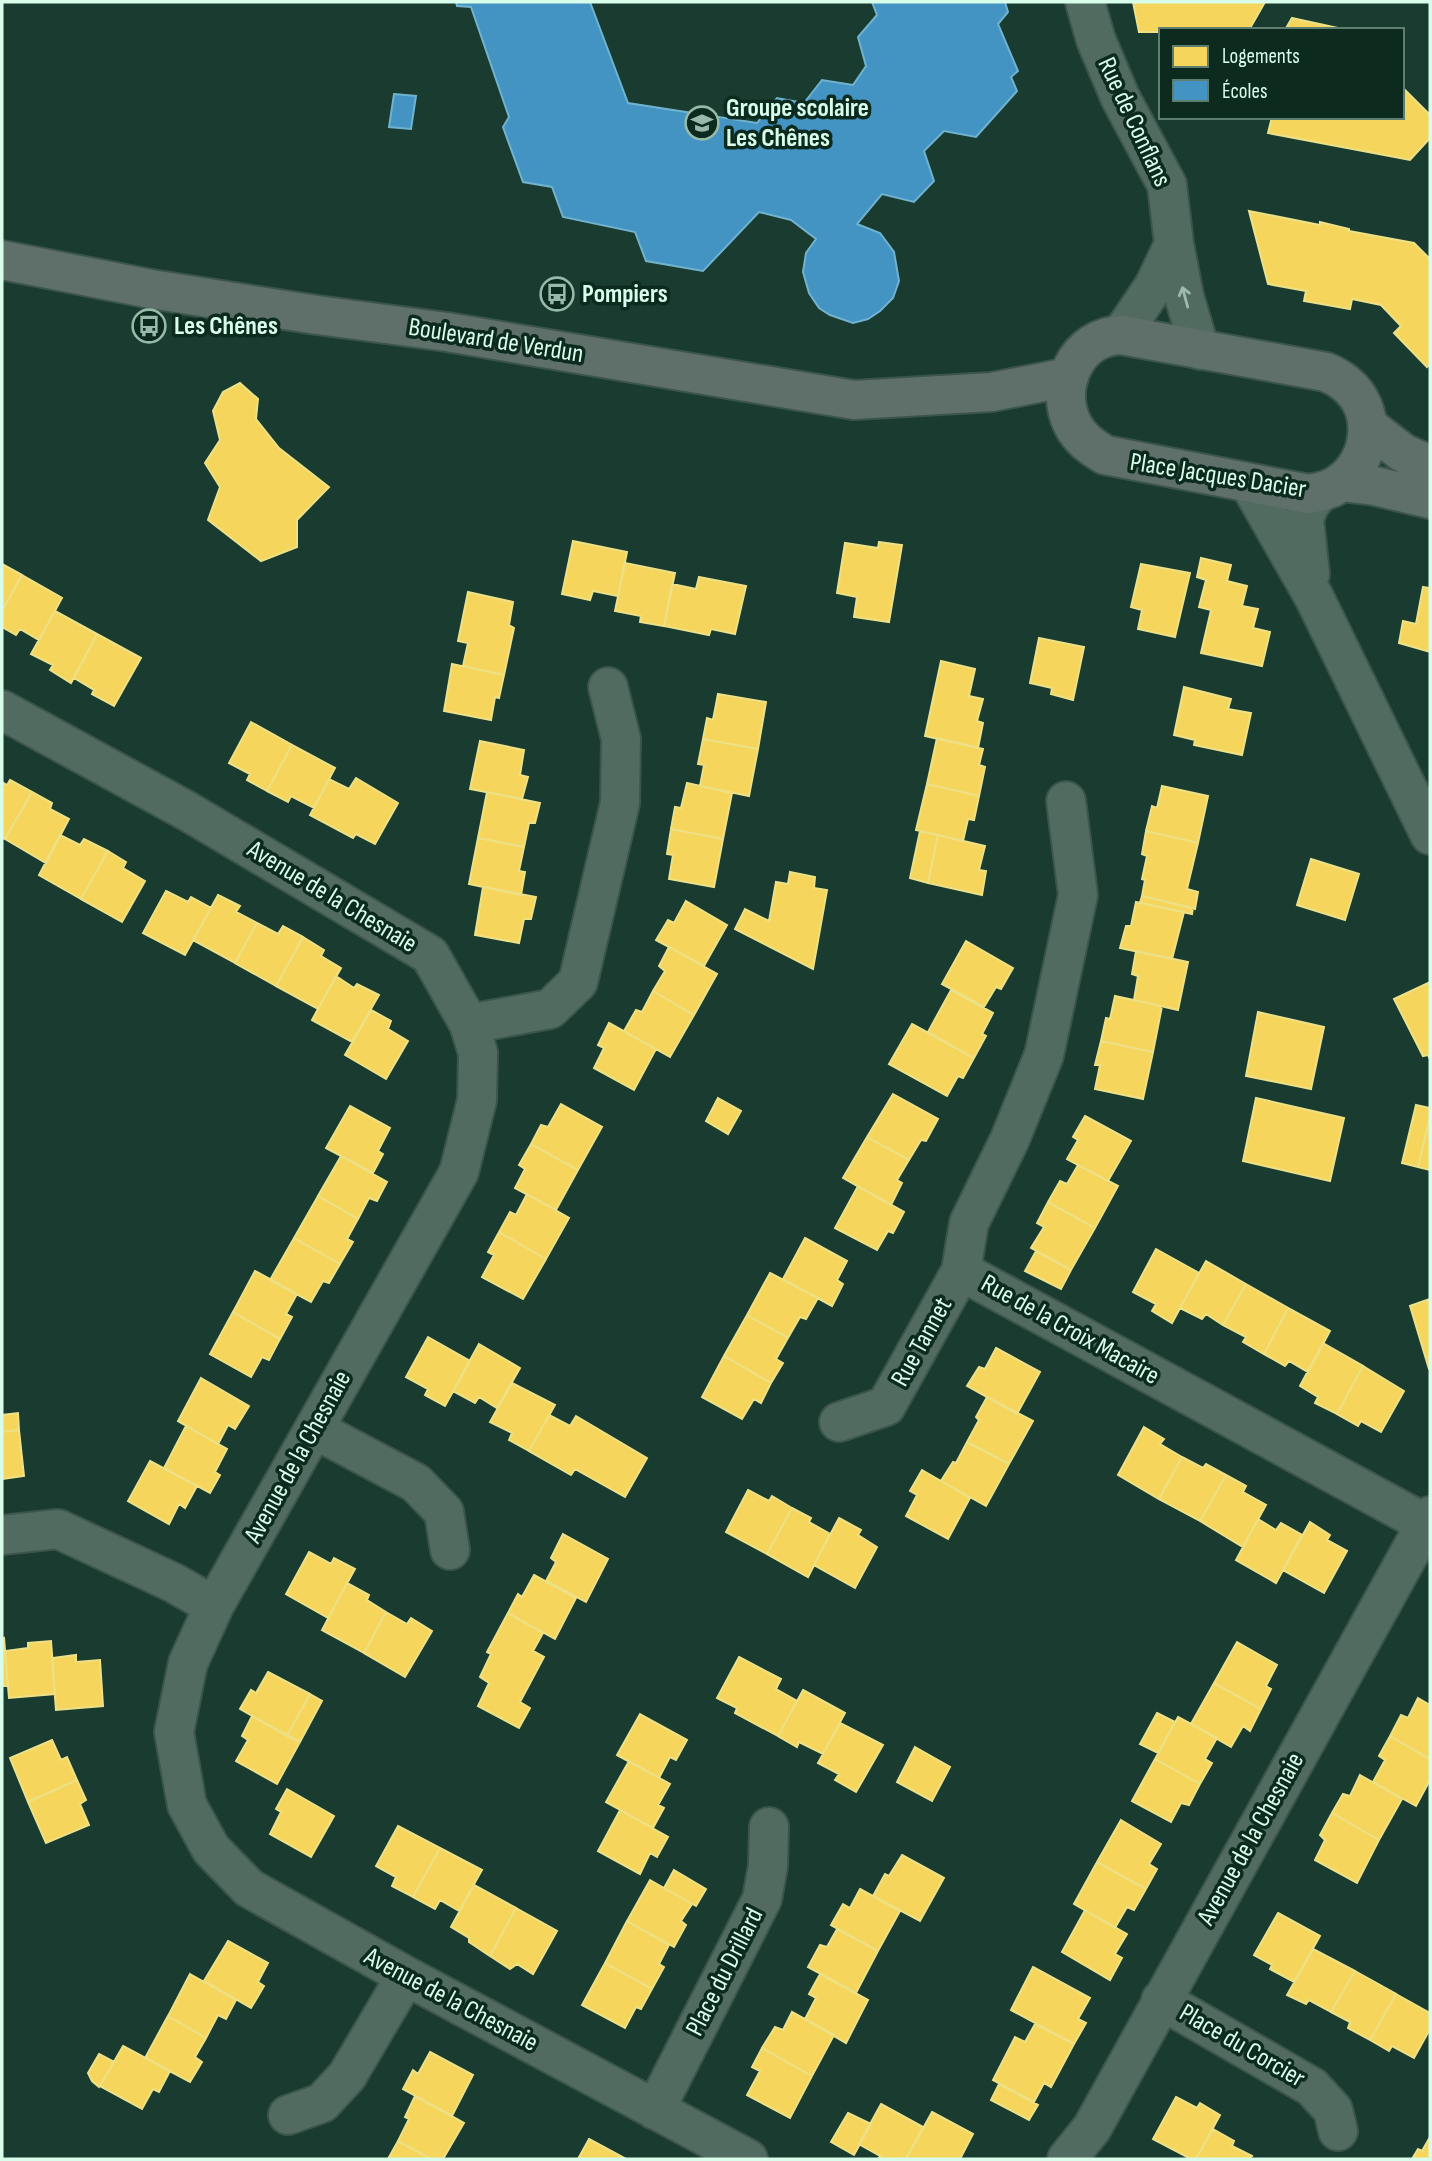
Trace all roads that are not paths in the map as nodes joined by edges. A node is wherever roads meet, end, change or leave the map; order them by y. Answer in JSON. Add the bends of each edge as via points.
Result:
{"nodes":[{"id":1,"x":1086,"y":2,"type":"edge"},
{"id":2,"x":1174,"y":244,"type":"junction"},
{"id":3,"x":2,"y":260,"type":"edge"},
{"id":4,"x":1121,"y":335,"type":"junction"},
{"id":5,"x":1200,"y":350,"type":"junction"},
{"id":6,"x":1069,"y":377,"type":"junction"},
{"id":7,"x":992,"y":392,"type":"junction"},
{"id":8,"x":1368,"y":426,"type":"junction"},
{"id":9,"x":1074,"y":428,"type":"junction"},
{"id":10,"x":1426,"y":464,"type":"edge"},
{"id":11,"x":1250,"y":483,"type":"junction"},
{"id":12,"x":1331,"y":487,"type":"junction"},
{"id":13,"x":1430,"y":499,"type":"edge"},
{"id":14,"x":1314,"y":597,"type":"junction"},
{"id":15,"x":608,"y":687,"type":"dead end"},
{"id":16,"x":2,"y":710,"type":"edge"},
{"id":17,"x":1066,"y":801,"type":"dead end"},
{"id":18,"x":1430,"y":835,"type":"edge"},
{"id":19,"x":469,"y":1024,"type":"junction"},
{"id":20,"x":961,"y":1271,"type":"junction"},
{"id":21,"x":839,"y":1422,"type":"dead end"},
{"id":22,"x":314,"y":1429,"type":"junction"},
{"id":23,"x":1428,"y":1520,"type":"edge"},
{"id":24,"x":2,"y":1535,"type":"edge"},
{"id":25,"x":450,"y":1550,"type":"dead end"},
{"id":26,"x":214,"y":1606,"type":"junction"},
{"id":27,"x":769,"y":1827,"type":"dead end"},
{"id":28,"x":406,"y":1976,"type":"junction"},
{"id":29,"x":1161,"y":2000,"type":"junction"},
{"id":30,"x":655,"y":2109,"type":"junction"},
{"id":31,"x":288,"y":2115,"type":"dead end"},
{"id":32,"x":1338,"y":2132,"type":"dead end"},
{"id":33,"x":737,"y":2156,"type":"edge"},
{"id":34,"x":1067,"y":2159,"type":"edge"}],
"edges":[{"from":1,"to":2,"type":"street","name":"Rue de Conflans","via":[[1120,97],[1167,185]]},
{"from":2,"to":4,"type":"street","via":[[1154,286]]},
{"from":5,"to":2,"type":"street","name":"Rue de Conflans","one_way":true},
{"from":3,"to":7,"type":"main road","name":"Boulevard de Verdun","via":[[151,289],[447,332],[854,400]]},
{"from":4,"to":5,"type":"main road"},
{"from":4,"to":6,"type":"main road","via":[[1103,337],[1087,348]]},
{"from":5,"to":8,"type":"main road","via":[[1326,372],[1357,395]]},
{"from":6,"to":7,"type":"main road","name":"Boulevard de Verdun"},
{"from":6,"to":9,"type":"main road","via":[[1066,402]]},
{"from":7,"to":9,"type":"main road","name":"Boulevard de Verdun"},
{"from":8,"to":10,"type":"main road"},
{"from":8,"to":12,"type":"main road","name":"Place Jacques Dacier","via":[[1367,442],[1355,470]]},
{"from":9,"to":11,"type":"main road","name":"Place Jacques Dacier","via":[[1086,443],[1112,458]]},
{"from":11,"to":12,"type":"main road","name":"Place Jacques Dacier","via":[[1296,492]]},
{"from":11,"to":14,"type":"street"},
{"from":12,"to":13,"type":"main road","via":[[1375,486]]},
{"from":12,"to":14,"type":"street","via":[[1310,504],[1304,519]]},
{"from":14,"to":18,"type":"street"},
{"from":15,"to":19,"type":"street","via":[[621,739],[620,803],[578,982],[550,1009]]},
{"from":16,"to":19,"type":"street","name":"Avenue de la Chesnaie","via":[[187,811],[429,955]]},
{"from":17,"to":20,"type":"street","name":"Rue de la Croix Macaire","via":[[1078,895],[1044,1055],[969,1223]]},
{"from":19,"to":22,"type":"street","name":"Avenue de la Chesnaie","via":[[478,1053],[477,1100],[459,1172]]},
{"from":20,"to":21,"type":"street","name":"Rue Tannet","via":[[886,1406]]},
{"from":20,"to":23,"type":"street","name":"Rue de la Croix Macaire"},
{"from":22,"to":25,"type":"street","via":[[416,1483],[444,1512]]},
{"from":22,"to":26,"type":"street","name":"Avenue de la Chesnaie"},
{"from":23,"to":29,"type":"street","name":"Avenue de la Chesnaie"},
{"from":24,"to":26,"type":"street","via":[[58,1529]]},
{"from":26,"to":28,"type":"street","name":"Avenue de la Chesnaie","via":[[188,1663],[174,1732],[187,1805],[211,1849],[248,1888]]},
{"from":27,"to":30,"type":"street","name":"Place du Drillard","via":[[762,1899]]},
{"from":28,"to":30,"type":"street","name":"Avenue de la Chesnaie"},
{"from":28,"to":31,"type":"street","via":[[347,2076],[322,2103]]},
{"from":29,"to":32,"type":"street","name":"Place du Corcier","via":[[1312,2087],[1333,2110]]},
{"from":29,"to":34,"type":"street","name":"Avenue de la Chesnaie","via":[[1091,2128]]},
{"from":30,"to":33,"type":"street","name":"Avenue de la Chesnaie"}]}
